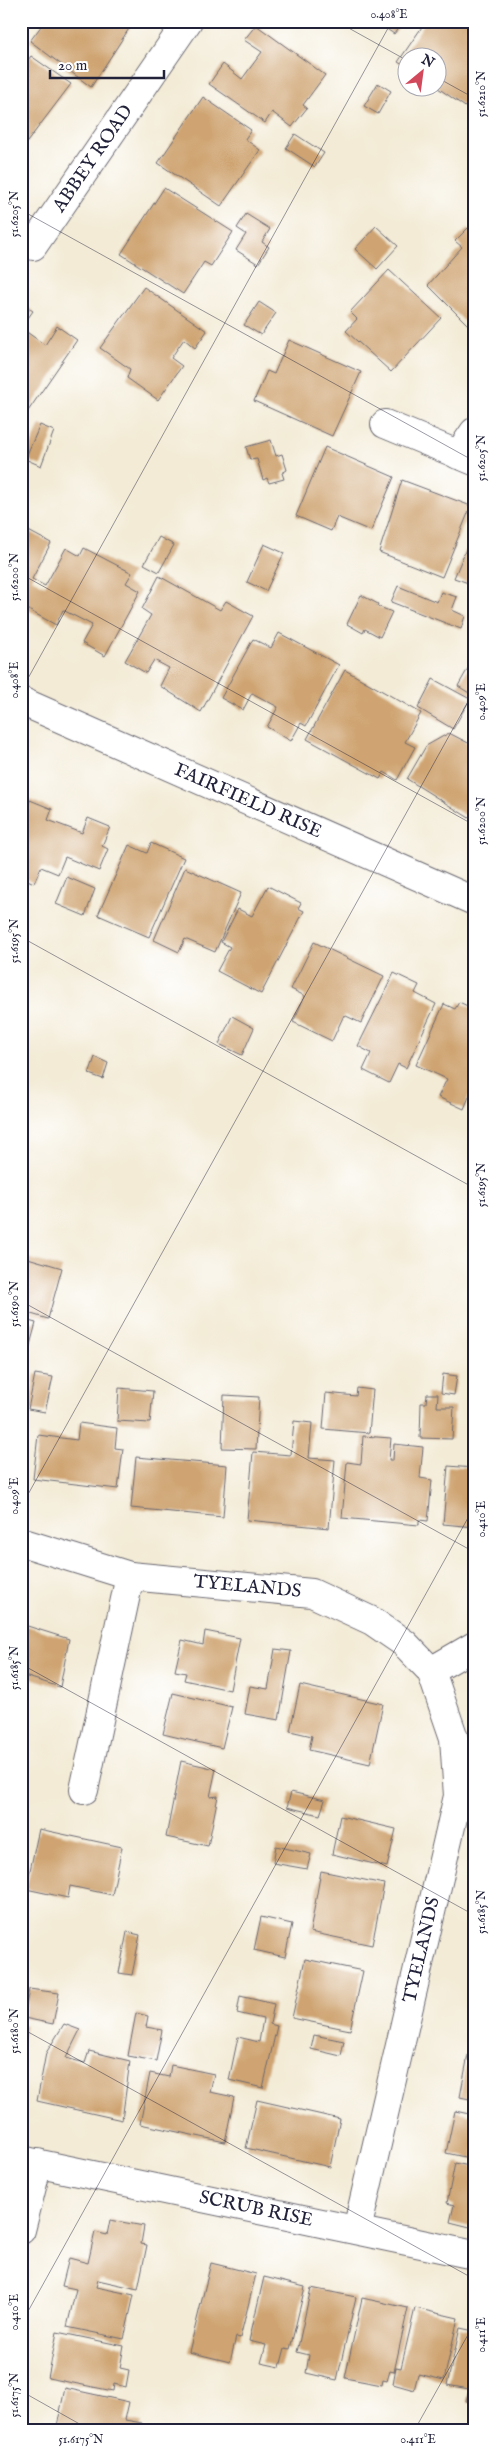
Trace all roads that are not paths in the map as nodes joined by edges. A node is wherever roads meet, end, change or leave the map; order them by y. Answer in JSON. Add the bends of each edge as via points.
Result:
{"nodes":[{"id":1,"x":188,"y":21,"type":"edge"},
{"id":2,"x":33,"y":246,"type":"dead end"},
{"id":3,"x":386,"y":424,"type":"dead end"},
{"id":4,"x":474,"y":432,"type":"edge"},
{"id":5,"x":466,"y":458,"type":"edge"},
{"id":6,"x":21,"y":701,"type":"edge"},
{"id":7,"x":474,"y":901,"type":"edge"},
{"id":8,"x":21,"y":1542,"type":"edge"},
{"id":9,"x":130,"y":1576,"type":"junction"},
{"id":10,"x":474,"y":1646,"type":"edge"},
{"id":11,"x":431,"y":1671,"type":"junction"},
{"id":12,"x":84,"y":1790,"type":"dead end"},
{"id":13,"x":30,"y":2161,"type":"edge"},
{"id":14,"x":21,"y":2230,"type":"edge"},
{"id":15,"x":357,"y":2230,"type":"junction"},
{"id":16,"x":474,"y":2255,"type":"edge"}],
"edges":[{"from":1,"to":2,"type":"street","name":"ABBEY ROAD"},
{"from":3,"to":5,"type":"street"},
{"from":4,"to":5,"type":"street"},
{"from":6,"to":7,"type":"street","name":"FAIRFIELD RISE"},
{"from":8,"to":9,"type":"street","name":"TYELANDS"},
{"from":9,"to":11,"type":"street","name":"TYELANDS","via":[[312,1593],[372,1621],[404,1643]]},
{"from":9,"to":12,"type":"street"},
{"from":10,"to":11,"type":"street"},
{"from":11,"to":15,"type":"street","name":"TYELANDS","via":[[454,1738],[458,1796]]},
{"from":13,"to":14,"type":"street","name":"SCRUB RISE"},
{"from":13,"to":15,"type":"street","name":"SCRUB RISE"},
{"from":15,"to":16,"type":"street","name":"SCRUB RISE"}]}
